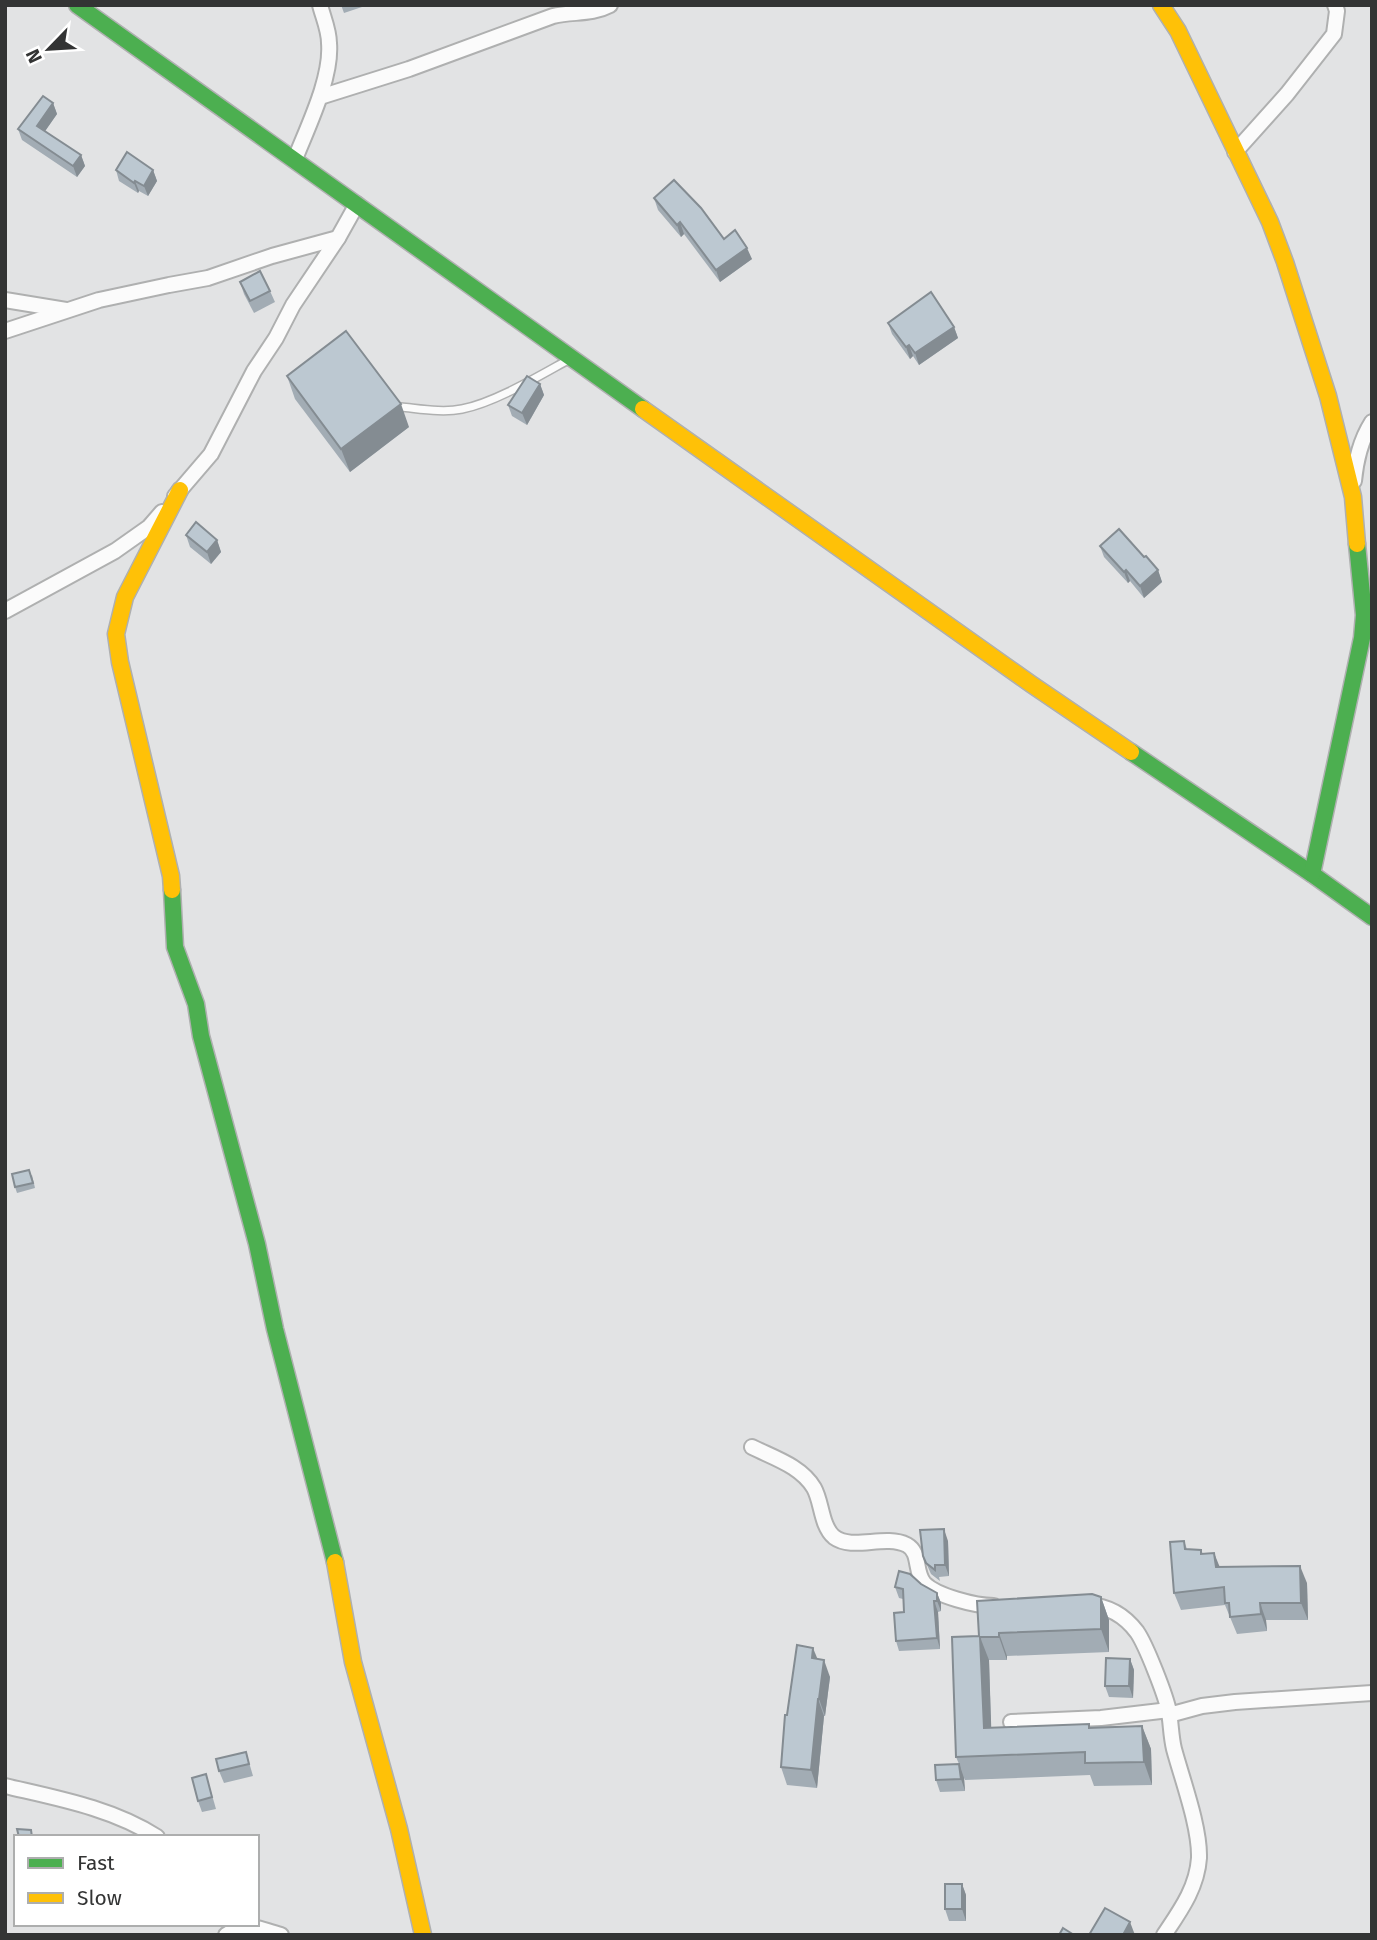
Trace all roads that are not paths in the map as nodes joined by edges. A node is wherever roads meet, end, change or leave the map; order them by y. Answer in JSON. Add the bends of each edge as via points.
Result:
{"nodes":[{"id":1,"x":76,"y":5,"type":"edge"},
{"id":2,"x":320,"y":5,"type":"edge"},
{"id":3,"x":543,"y":5,"type":"edge"},
{"id":4,"x":610,"y":5,"type":"edge"},
{"id":5,"x":1161,"y":5,"type":"edge"},
{"id":6,"x":1335,"y":5,"type":"edge"},
{"id":7,"x":540,"y":21,"type":"junction"},
{"id":8,"x":320,"y":97,"type":"junction"},
{"id":9,"x":1235,"y":152,"type":"junction"},
{"id":10,"x":295,"y":159,"type":"junction"},
{"id":11,"x":357,"y":204,"type":"junction"},
{"id":12,"x":338,"y":239,"type":"junction"},
{"id":13,"x":5,"y":300,"type":"edge"},
{"id":14,"x":69,"y":310,"type":"junction"},
{"id":15,"x":5,"y":331,"type":"edge"},
{"id":16,"x":570,"y":358,"type":"junction"},
{"id":17,"x":401,"y":407,"type":"edge"},
{"id":18,"x":1372,"y":422,"type":"edge"},
{"id":19,"x":180,"y":490,"type":"junction"},
{"id":20,"x":1353,"y":497,"type":"junction"},
{"id":21,"x":5,"y":611,"type":"edge"},
{"id":22,"x":1312,"y":874,"type":"junction"},
{"id":23,"x":1372,"y":918,"type":"edge"},
{"id":24,"x":752,"y":1447,"type":"dead end"},
{"id":25,"x":1080,"y":1605,"type":"edge"},
{"id":26,"x":1012,"y":1607,"type":"edge"},
{"id":27,"x":1372,"y":1693,"type":"edge"},
{"id":28,"x":1169,"y":1712,"type":"junction"},
{"id":29,"x":1012,"y":1722,"type":"dead end"},
{"id":30,"x":5,"y":1786,"type":"edge"},
{"id":31,"x":153,"y":1835,"type":"edge"},
{"id":32,"x":242,"y":1926,"type":"edge"},
{"id":33,"x":250,"y":1926,"type":"edge"},
{"id":34,"x":226,"y":1935,"type":"edge"},
{"id":35,"x":281,"y":1935,"type":"edge"},
{"id":36,"x":423,"y":1935,"type":"edge"},
{"id":37,"x":1164,"y":1935,"type":"edge"}],
"edges":[{"from":1,"to":10,"type":"street"},
{"from":2,"to":8,"type":"street","via":[[330,54]]},
{"from":3,"to":7,"type":"street"},
{"from":4,"to":7,"type":"street"},
{"from":5,"to":9,"type":"street"},
{"from":6,"to":9,"type":"street","via":[[1334,34]]},
{"from":7,"to":8,"type":"street"},
{"from":8,"to":10,"type":"street"},
{"from":9,"to":20,"type":"street","via":[[1285,262],[1328,396]]},
{"from":10,"to":11,"type":"street"},
{"from":11,"to":12,"type":"street"},
{"from":11,"to":16,"type":"street"},
{"from":12,"to":14,"type":"street","via":[[208,278]]},
{"from":12,"to":19,"type":"street","via":[[254,371],[211,454]]},
{"from":13,"to":14,"type":"street"},
{"from":14,"to":15,"type":"street"},
{"from":16,"to":17,"type":"lane","via":[[464,409]]},
{"from":16,"to":22,"type":"street","via":[[1031,684]]},
{"from":18,"to":20,"type":"street","via":[[1356,459]]},
{"from":19,"to":21,"type":"street","via":[[149,527],[126,543]]},
{"from":19,"to":36,"type":"street","via":[[125,597],[116,634],[120,662],[171,876],[175,947],[195,1003],[257,1244],[338,1573],[353,1662]]},
{"from":20,"to":22,"type":"street","via":[[1362,638]]},
{"from":22,"to":23,"type":"street"},
{"from":24,"to":26,"type":"street","via":[[806,1478],[836,1538],[849,1543],[904,1544],[915,1552],[919,1574],[929,1586],[970,1604]]},
{"from":25,"to":28,"type":"street","via":[[1116,1611],[1129,1622],[1139,1635]]},
{"from":27,"to":28,"type":"street","via":[[1235,1702]]},
{"from":28,"to":29,"type":"street"},
{"from":28,"to":37,"type":"street","via":[[1199,1857],[1187,1901]]},
{"from":30,"to":31,"type":"street","via":[[119,1817]]},
{"from":32,"to":34,"type":"street"},
{"from":33,"to":35,"type":"street"}]}
